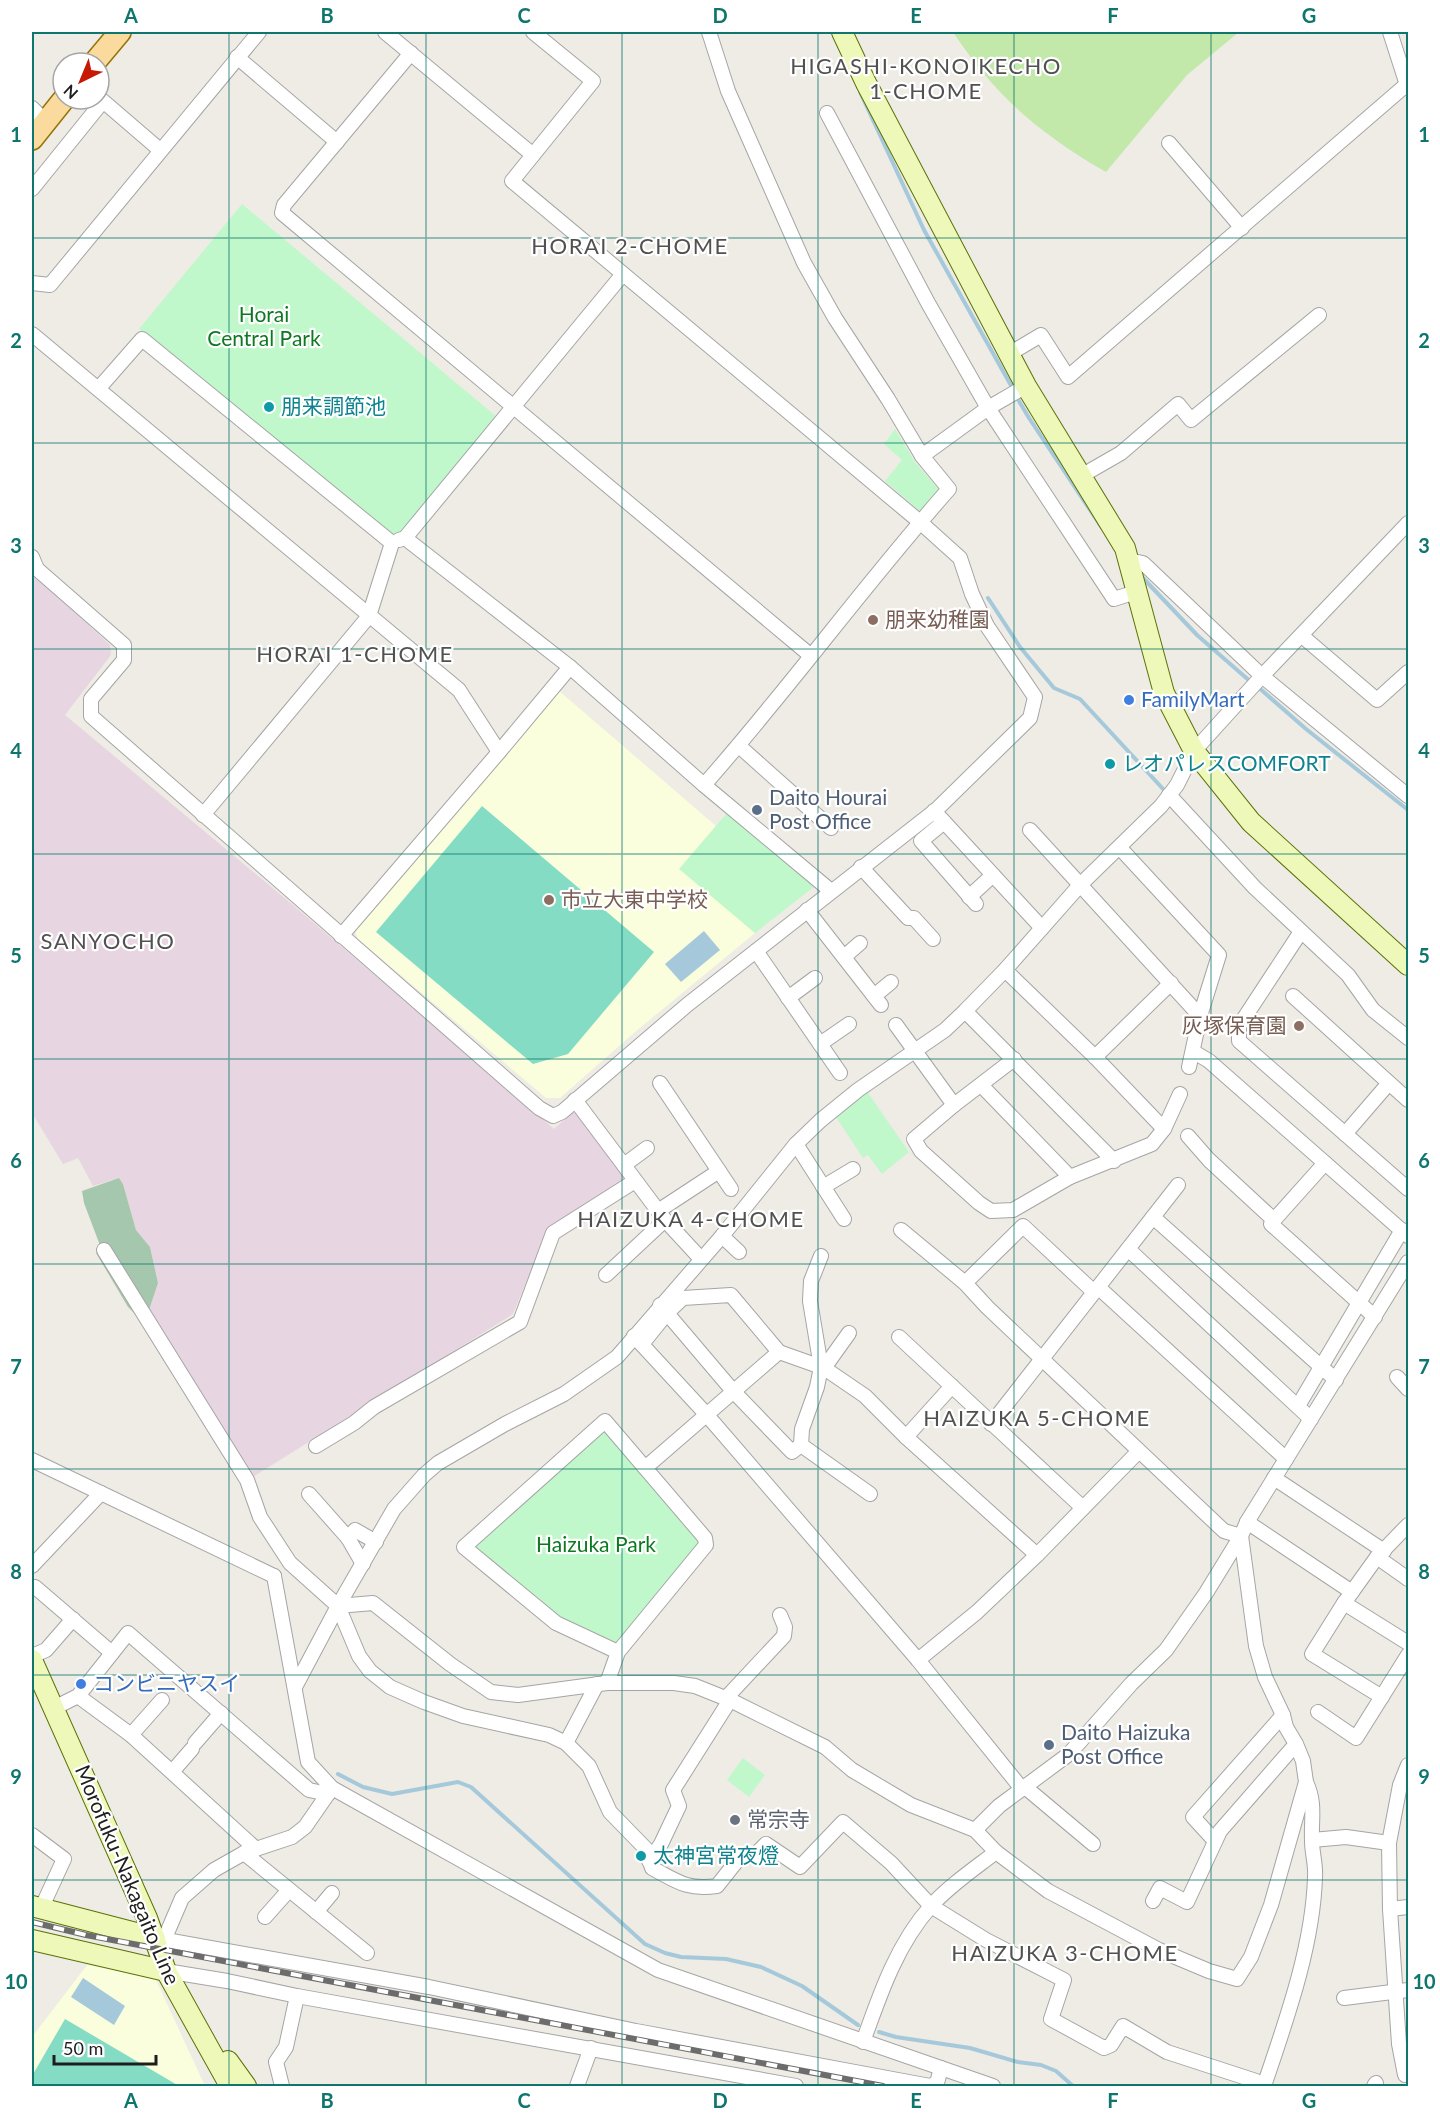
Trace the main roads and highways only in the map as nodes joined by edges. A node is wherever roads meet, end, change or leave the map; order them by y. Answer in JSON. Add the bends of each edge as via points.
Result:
{"nodes":[{"id":1,"x":120,"y":32,"type":"edge"},
{"id":2,"x":104,"y":51,"type":"edge"},
{"id":3,"x":39,"y":115,"type":"edge"},
{"id":4,"x":32,"y":139,"type":"edge"}],
"edges":[{"from":1,"to":2,"type":"main road"},
{"from":3,"to":4,"type":"main road"}]}
